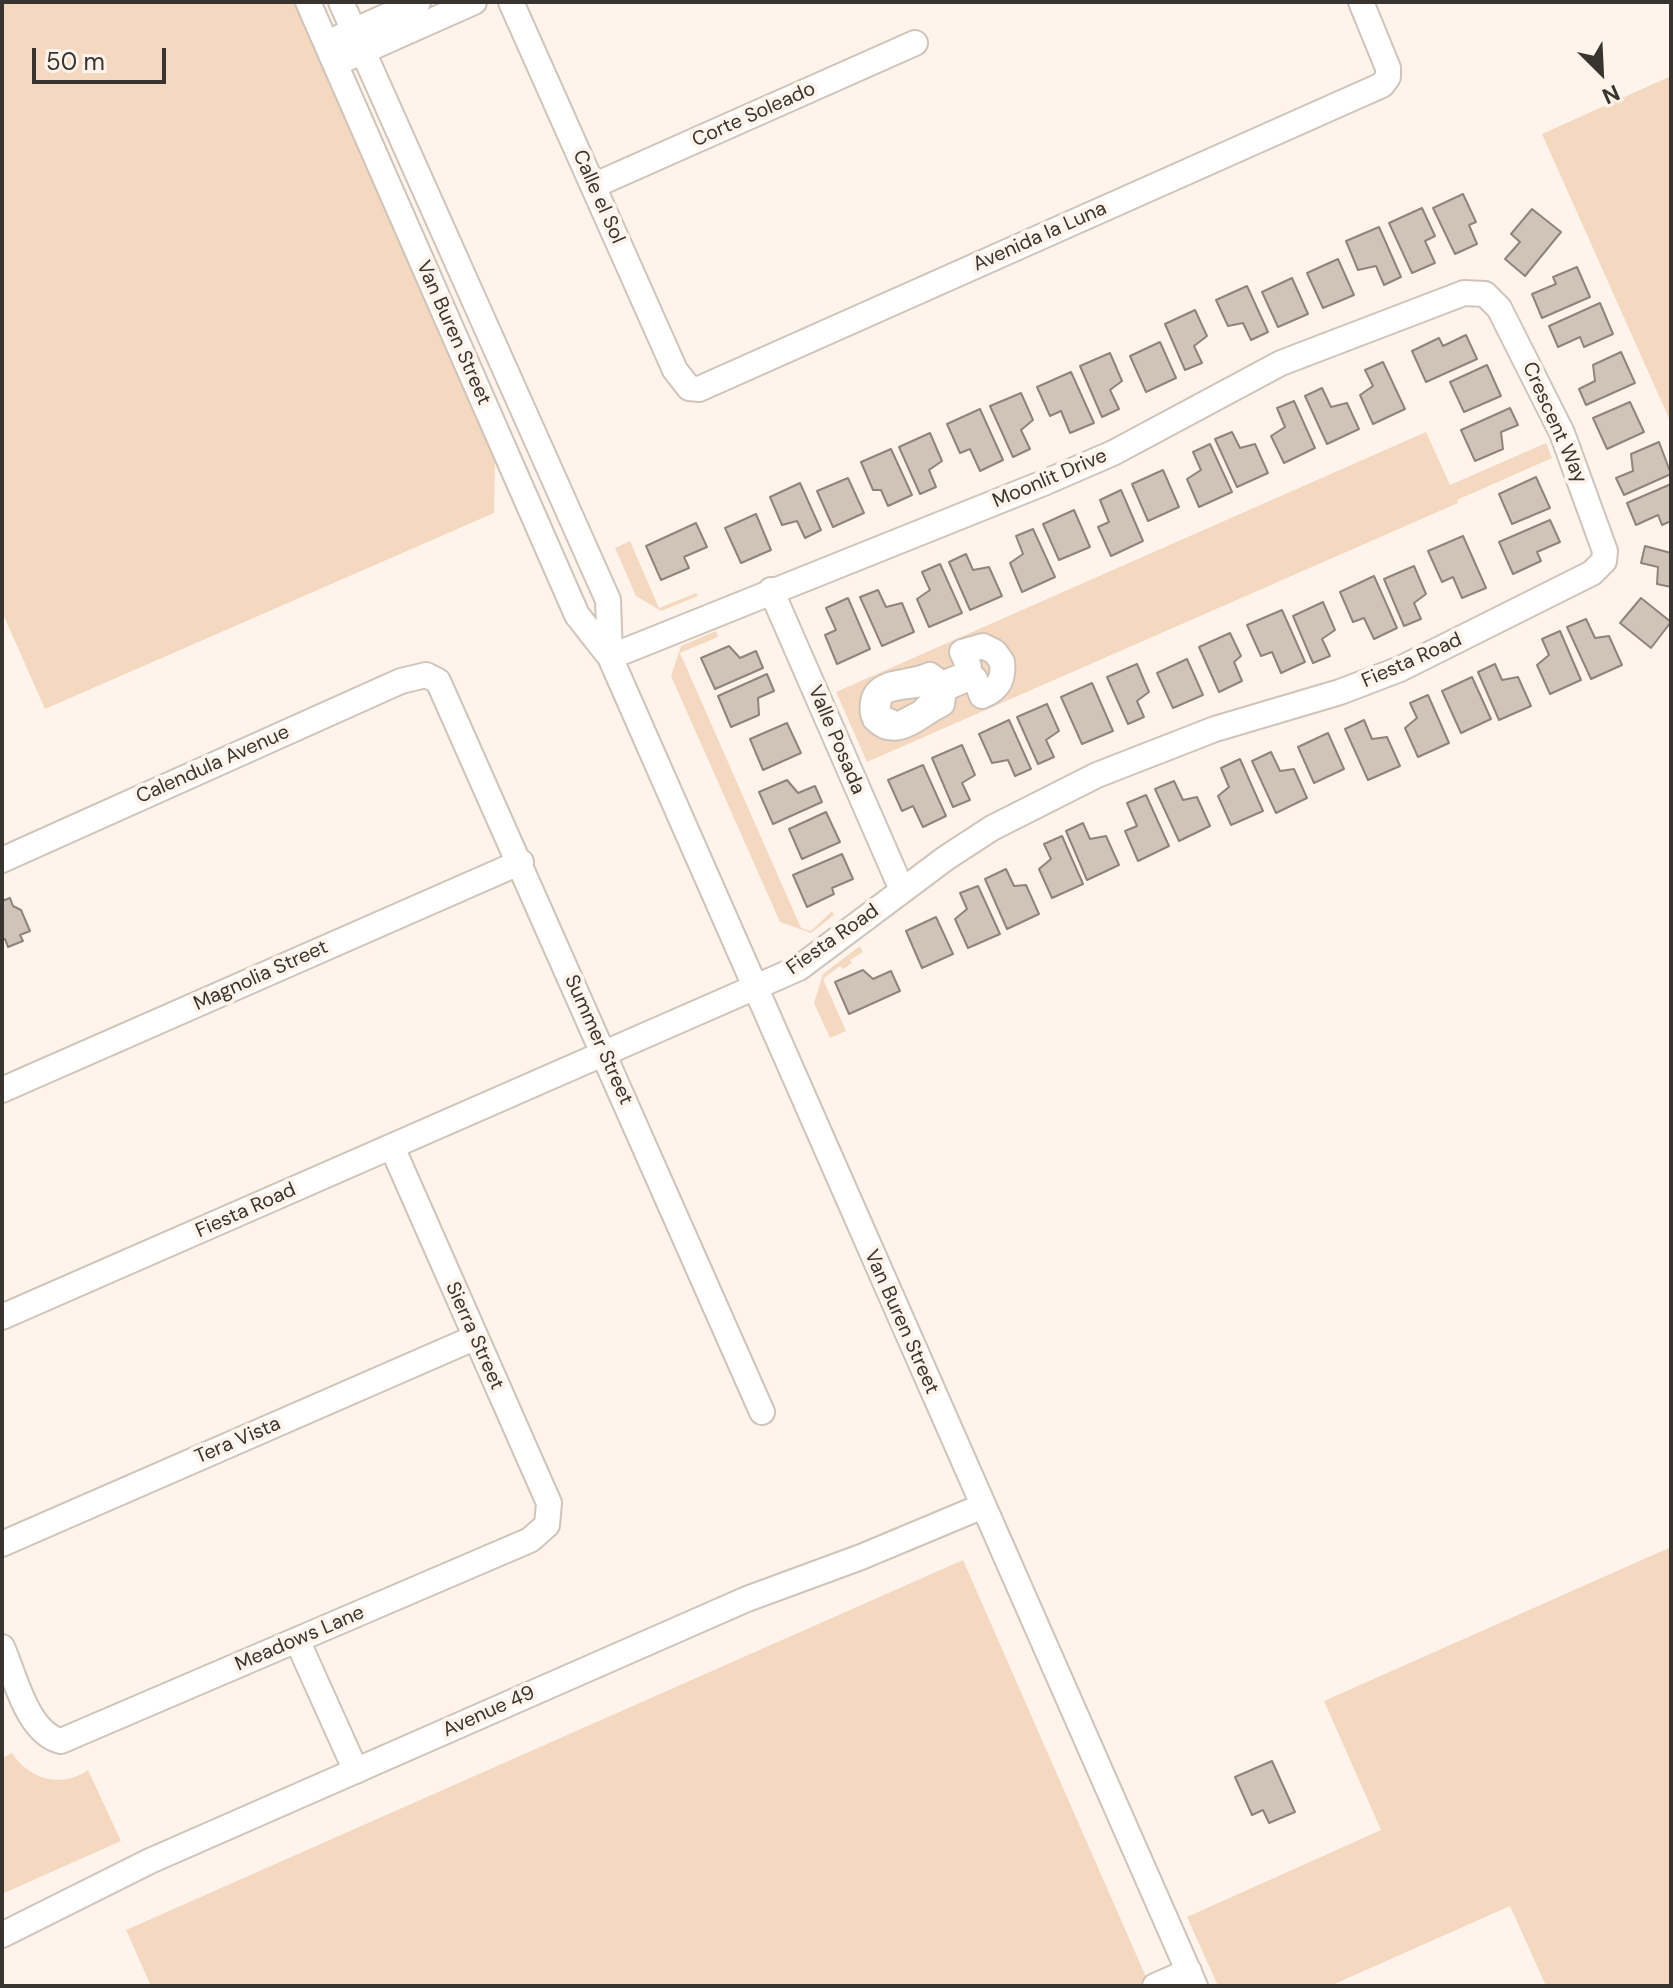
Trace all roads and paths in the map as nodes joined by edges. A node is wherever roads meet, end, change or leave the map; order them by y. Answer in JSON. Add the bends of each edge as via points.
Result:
{"nodes":[{"id":1,"x":308,"y":2,"type":"edge"},
{"id":2,"x":341,"y":2,"type":"edge"},
{"id":3,"x":418,"y":2,"type":"edge"},
{"id":4,"x":474,"y":2,"type":"edge"},
{"id":5,"x":511,"y":2,"type":"edge"},
{"id":6,"x":1361,"y":2,"type":"edge"},
{"id":7,"x":358,"y":41,"type":"junction"},
{"id":8,"x":915,"y":43,"type":"dead end"},
{"id":9,"x":330,"y":53,"type":"junction"},
{"id":10,"x":593,"y":186,"type":"junction"},
{"id":11,"x":1485,"y":294,"type":"joint"},
{"id":12,"x":689,"y":388,"type":"joint"},
{"id":13,"x":1604,"y":561,"type":"joint"},
{"id":14,"x":771,"y":590,"type":"junction"},
{"id":15,"x":610,"y":657,"type":"junction"},
{"id":16,"x":426,"y":675,"type":"joint"},
{"id":17,"x":917,"y":685,"type":"joint"},
{"id":18,"x":2,"y":860,"type":"edge"},
{"id":19,"x":521,"y":862,"type":"junction"},
{"id":20,"x":902,"y":890,"type":"junction"},
{"id":21,"x":754,"y":989,"type":"junction"},
{"id":22,"x":605,"y":1054,"type":"junction"},
{"id":23,"x":2,"y":1090,"type":"edge"},
{"id":24,"x":392,"y":1147,"type":"junction"},
{"id":25,"x":2,"y":1317,"type":"edge"},
{"id":26,"x":474,"y":1338,"type":"junction"},
{"id":27,"x":762,"y":1412,"type":"dead end"},
{"id":28,"x":983,"y":1506,"type":"junction"},
{"id":29,"x":547,"y":1525,"type":"joint"},
{"id":30,"x":2,"y":1544,"type":"edge"},
{"id":31,"x":297,"y":1640,"type":"junction"},
{"id":32,"x":2,"y":1647,"type":"edge"},
{"id":33,"x":356,"y":1771,"type":"junction"},
{"id":34,"x":2,"y":1935,"type":"edge"},
{"id":35,"x":1192,"y":1978,"type":"edge"},
{"id":36,"x":1155,"y":1986,"type":"edge"}],
"edges":[{"from":1,"to":9,"type":"street","name":"Van Buren Street"},
{"from":2,"to":7,"type":"street","name":"Van Buren Street"},
{"from":3,"to":7,"type":"street"},
{"from":4,"to":7,"type":"street"},
{"from":5,"to":10,"type":"street","name":"Calle el Sol"},
{"from":6,"to":12,"type":"street","name":"Avenida la Luna","via":[[1388,77],[1370,91],[711,384]]},
{"from":7,"to":9,"type":"street"},
{"from":7,"to":15,"type":"street","name":"Van Buren Street","via":[[608,600]]},
{"from":8,"to":10,"type":"street","name":"Corte Soleado"},
{"from":9,"to":15,"type":"street","name":"Van Buren Street","via":[[577,615]]},
{"from":10,"to":12,"type":"street","name":"Calle el Sol","via":[[675,370]]},
{"from":11,"to":13,"type":"street","name":"Crescent Way","via":[[1499,308],[1551,409],[1604,542]]},
{"from":11,"to":14,"type":"street","name":"Moonlit Drive","via":[[1464,293],[1338,339],[1226,391],[1113,453]]},
{"from":13,"to":20,"type":"street","name":"Fiesta Road","via":[[1592,573],[1400,669],[1215,729],[1084,782],[992,828]]},
{"from":14,"to":15,"type":"street","name":"Moonlit Drive"},
{"from":14,"to":20,"type":"street","name":"Valle Posada"},
{"from":15,"to":21,"type":"street","name":"Van Buren Street"},
{"from":16,"to":18,"type":"street","name":"Calendula Avenue","via":[[401,681]]},
{"from":16,"to":19,"type":"street","name":"Summer Street","via":[[444,690]]},
{"from":17,"to":17,"type":"street","via":[[886,690],[873,714],[873,697],[885,685],[930,675],[942,684],[967,674],[962,652],[972,647],[983,646],[1002,662],[1000,684],[982,696],[975,679],[969,678],[944,689],[942,704],[905,727],[891,729],[875,719],[898,725],[932,704],[935,690]]},
{"from":19,"to":22,"type":"street","name":"Summer Street"},
{"from":19,"to":23,"type":"street","name":"Magnolia Street"},
{"from":20,"to":21,"type":"street","name":"Fiesta Road","via":[[799,968]]},
{"from":21,"to":22,"type":"street","name":"Fiesta Road"},
{"from":21,"to":28,"type":"street","name":"Van Buren Street"},
{"from":22,"to":24,"type":"street","name":"Fiesta Road"},
{"from":22,"to":27,"type":"street","name":"Summer Street"},
{"from":24,"to":25,"type":"street","name":"Fiesta Road"},
{"from":24,"to":26,"type":"street","name":"Sierra Street"},
{"from":26,"to":29,"type":"street","name":"Sierra Street","via":[[549,1503]]},
{"from":26,"to":30,"type":"street","name":"Tera Vista"},
{"from":28,"to":33,"type":"street","name":"Avenue 49","via":[[747,1599]]},
{"from":28,"to":35,"type":"street","name":"Van Buren Street"},
{"from":29,"to":31,"type":"street","name":"Meadows Lane","via":[[530,1540]]},
{"from":31,"to":32,"type":"street","name":"Meadows Lane","via":[[61,1741],[48,1738],[38,1727]]},
{"from":31,"to":33,"type":"street"},
{"from":33,"to":34,"type":"street","name":"Avenue 49","via":[[150,1861]]},
{"from":35,"to":36,"type":"street"}]}
